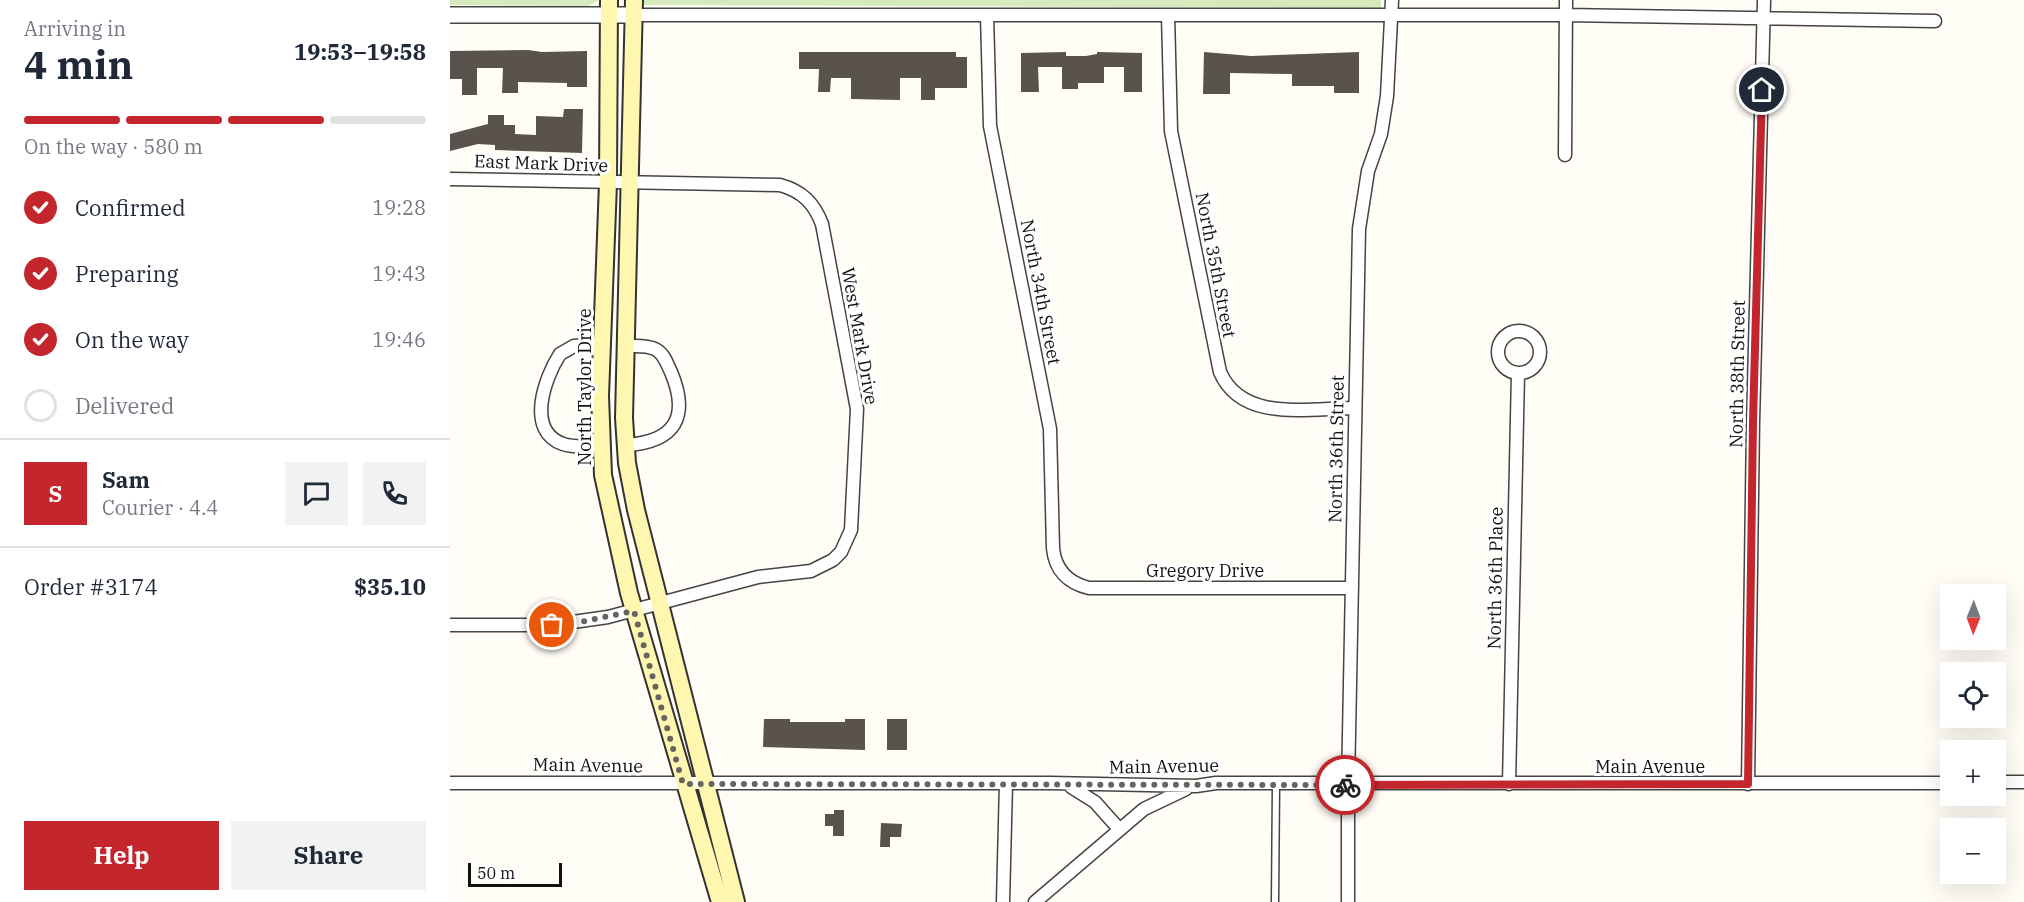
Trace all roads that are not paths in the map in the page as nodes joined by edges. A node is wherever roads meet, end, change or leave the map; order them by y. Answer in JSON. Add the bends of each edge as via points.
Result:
{"nodes":[{"id":1,"x":1392,"y":0,"type":"edge"},
{"id":2,"x":1566,"y":0,"type":"edge"},
{"id":3,"x":1764,"y":0,"type":"edge"},
{"id":4,"x":609,"y":8,"type":"edge"},
{"id":5,"x":634,"y":8,"type":"edge"},
{"id":6,"x":450,"y":15,"type":"edge"},
{"id":7,"x":987,"y":15,"type":"junction"},
{"id":8,"x":1168,"y":15,"type":"junction"},
{"id":9,"x":1392,"y":15,"type":"junction"},
{"id":10,"x":1565,"y":15,"type":"junction"},
{"id":11,"x":1764,"y":19,"type":"junction"},
{"id":12,"x":1935,"y":21,"type":"dead end"},
{"id":13,"x":1565,"y":154,"type":"dead end"},
{"id":14,"x":450,"y":179,"type":"edge"},
{"id":15,"x":608,"y":183,"type":"junction"},
{"id":16,"x":631,"y":184,"type":"junction"},
{"id":17,"x":602,"y":344,"type":"junction"},
{"id":18,"x":627,"y":346,"type":"junction"},
{"id":19,"x":1518,"y":373,"type":"dead end"},
{"id":20,"x":1355,"y":408,"type":"junction"},
{"id":21,"x":626,"y":445,"type":"junction"},
{"id":22,"x":600,"y":446,"type":"junction"},
{"id":23,"x":1063,"y":575,"type":"joint"},
{"id":24,"x":1352,"y":588,"type":"junction"},
{"id":25,"x":660,"y":603,"type":"junction"},
{"id":26,"x":634,"y":611,"type":"junction"},
{"id":27,"x":450,"y":625,"type":"edge"},
{"id":28,"x":2006,"y":782,"type":"edge"},
{"id":29,"x":2024,"y":782,"type":"edge"},
{"id":30,"x":450,"y":783,"type":"edge"},
{"id":31,"x":1006,"y":783,"type":"junction"},
{"id":32,"x":1509,"y":783,"type":"junction"},
{"id":33,"x":1940,"y":783,"type":"edge"},
{"id":34,"x":683,"y":784,"type":"junction"},
{"id":35,"x":706,"y":784,"type":"junction"},
{"id":36,"x":1276,"y":784,"type":"junction"},
{"id":37,"x":1748,"y":784,"type":"junction"},
{"id":38,"x":1348,"y":785,"type":"junction"},
{"id":39,"x":1065,"y":786,"type":"junction"},
{"id":40,"x":1196,"y":786,"type":"junction"},
{"id":41,"x":1119,"y":829,"type":"junction"},
{"id":42,"x":720,"y":902,"type":"edge"},
{"id":43,"x":736,"y":902,"type":"edge"},
{"id":44,"x":1003,"y":902,"type":"edge"},
{"id":45,"x":1035,"y":902,"type":"edge"},
{"id":46,"x":1275,"y":902,"type":"edge"},
{"id":47,"x":1348,"y":902,"type":"edge"}],
"edges":[{"from":1,"to":9,"type":"street","name":"North 36th Street"},
{"from":2,"to":10,"type":"street"},
{"from":3,"to":11,"type":"street","name":"North 38th Street"},
{"from":4,"to":5,"type":"street"},
{"from":4,"to":6,"type":"street"},
{"from":4,"to":15,"type":"main road","name":"North Taylor Drive"},
{"from":5,"to":7,"type":"street"},
{"from":5,"to":16,"type":"main road"},
{"from":7,"to":8,"type":"street"},
{"from":7,"to":23,"type":"street","name":"North 34th Street","via":[[990,126],[1050,429],[1053,548]]},
{"from":8,"to":9,"type":"street"},
{"from":8,"to":20,"type":"street","name":"North 35th Street","via":[[1171,131],[1224,383],[1241,400],[1263,408]]},
{"from":9,"to":10,"type":"street"},
{"from":9,"to":20,"type":"street","name":"North 36th Street","via":[[1387,96],[1381,134],[1368,171],[1359,229]]},
{"from":10,"to":11,"type":"street"},
{"from":10,"to":13,"type":"street"},
{"from":11,"to":12,"type":"street"},
{"from":11,"to":37,"type":"street","name":"North 38th Street"},
{"from":14,"to":15,"type":"street","name":"East Mark Drive"},
{"from":15,"to":16,"type":"street","name":"East Mark Drive"},
{"from":15,"to":17,"type":"main road","name":"North Taylor Drive"},
{"from":16,"to":18,"type":"main road"},
{"from":16,"to":25,"type":"street","name":"West Mark Drive","via":[[780,185],[812,203],[822,224],[856,409],[851,530],[842,552],[811,570],[758,577]]},
{"from":17,"to":22,"type":"main road","name":"North Taylor Drive"},
{"from":17,"to":22,"type":"street","via":[[574,346],[560,354],[540,408],[545,428],[558,442]]},
{"from":18,"to":21,"type":"main road"},
{"from":18,"to":21,"type":"street","via":[[651,347],[661,353],[675,382],[680,406],[675,423],[665,435],[652,442]]},
{"from":19,"to":32,"type":"street","name":"North 36th Place"},
{"from":20,"to":24,"type":"street","name":"North 36th Street"},
{"from":21,"to":25,"type":"main road","via":[[636,510]]},
{"from":22,"to":26,"type":"main road","name":"North Taylor Drive","via":[[606,497]]},
{"from":23,"to":24,"type":"street","name":"Gregory Drive","via":[[1078,586],[1089,588]]},
{"from":24,"to":38,"type":"street","name":"North 36th Street"},
{"from":25,"to":26,"type":"street","name":"West Mark Drive"},
{"from":25,"to":35,"type":"main road"},
{"from":26,"to":27,"type":"street","via":[[552,625]]},
{"from":26,"to":34,"type":"main road","name":"North Taylor Drive"},
{"from":28,"to":29,"type":"street"},
{"from":30,"to":34,"type":"street","name":"Main Avenue"},
{"from":31,"to":35,"type":"street","name":"Main Avenue"},
{"from":31,"to":39,"type":"street","name":"Main Avenue"},
{"from":31,"to":44,"type":"street"},
{"from":32,"to":37,"type":"street","name":"Main Avenue"},
{"from":32,"to":38,"type":"street","name":"Main Avenue"},
{"from":33,"to":37,"type":"street","name":"Main Avenue"},
{"from":34,"to":35,"type":"street","name":"Main Avenue"},
{"from":34,"to":42,"type":"main road","name":"North Taylor Drive"},
{"from":35,"to":43,"type":"main road"},
{"from":36,"to":38,"type":"street","name":"Main Avenue"},
{"from":36,"to":40,"type":"street","name":"Main Avenue"},
{"from":36,"to":46,"type":"lane"},
{"from":38,"to":47,"type":"street","name":"North 36th Street"},
{"from":39,"to":40,"type":"street","name":"Main Avenue"},
{"from":39,"to":41,"type":"street","via":[[1095,802]]},
{"from":40,"to":41,"type":"street","via":[[1161,799]]},
{"from":41,"to":45,"type":"street"}]}
